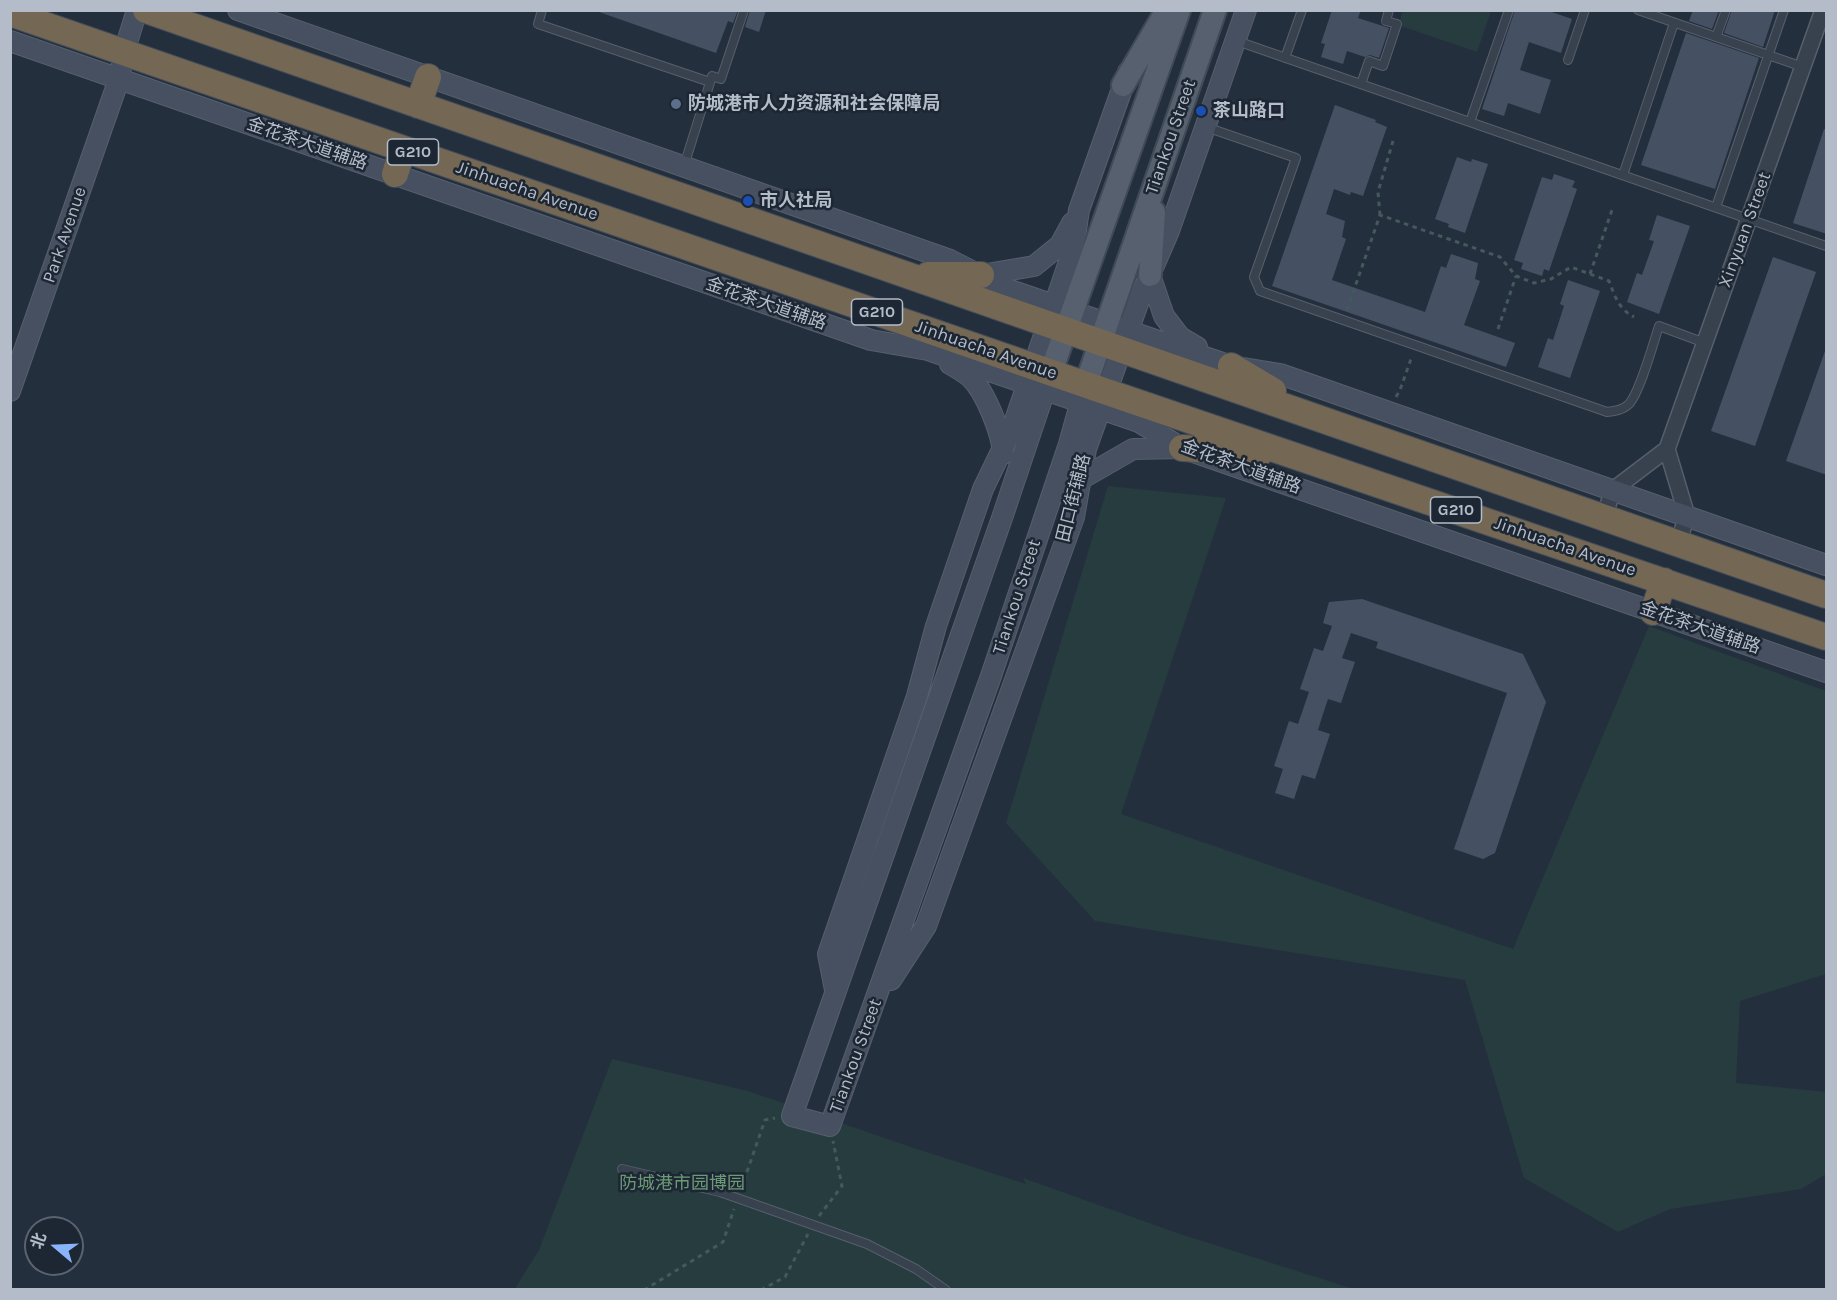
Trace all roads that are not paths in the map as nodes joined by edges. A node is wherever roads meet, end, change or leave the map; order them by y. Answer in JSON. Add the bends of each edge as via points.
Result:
{"nodes":[{"id":1,"x":137,"y":10,"type":"edge"},
{"id":2,"x":146,"y":10,"type":"edge"},
{"id":3,"x":238,"y":10,"type":"edge"},
{"id":4,"x":542,"y":10,"type":"edge"},
{"id":5,"x":744,"y":10,"type":"edge"},
{"id":6,"x":1155,"y":10,"type":"edge"},
{"id":7,"x":1167,"y":10,"type":"edge"},
{"id":8,"x":1179,"y":10,"type":"edge"},
{"id":9,"x":1215,"y":10,"type":"edge"},
{"id":10,"x":1246,"y":10,"type":"edge"},
{"id":11,"x":1302,"y":10,"type":"edge"},
{"id":12,"x":1389,"y":10,"type":"edge"},
{"id":13,"x":1509,"y":10,"type":"edge"},
{"id":14,"x":1585,"y":10,"type":"edge"},
{"id":15,"x":1638,"y":10,"type":"edge"},
{"id":16,"x":1726,"y":10,"type":"edge"},
{"id":17,"x":1784,"y":10,"type":"edge"},
{"id":18,"x":1823,"y":10,"type":"edge"},
{"id":19,"x":10,"y":13,"type":"edge"},
{"id":20,"x":1659,"y":14,"type":"edge"},
{"id":21,"x":1674,"y":23,"type":"junction"},
{"id":22,"x":1716,"y":37,"type":"junction"},
{"id":23,"x":10,"y":41,"type":"edge"},
{"id":24,"x":1236,"y":41,"type":"junction"},
{"id":25,"x":124,"y":52,"type":"junction"},
{"id":26,"x":1769,"y":55,"type":"junction"},
{"id":27,"x":1285,"y":58,"type":"junction"},
{"id":28,"x":1568,"y":60,"type":"dead end"},
{"id":29,"x":1803,"y":67,"type":"junction"},
{"id":30,"x":429,"y":77,"type":"junction"},
{"id":31,"x":119,"y":79,"type":"junction"},
{"id":32,"x":710,"y":82,"type":"junction"},
{"id":33,"x":1361,"y":84,"type":"junction"},
{"id":34,"x":1123,"y":85,"type":"junction"},
{"id":35,"x":418,"y":105,"type":"junction"},
{"id":36,"x":1470,"y":122,"type":"junction"},
{"id":37,"x":1206,"y":127,"type":"junction"},
{"id":38,"x":403,"y":149,"type":"junction"},
{"id":39,"x":684,"y":166,"type":"junction"},
{"id":40,"x":395,"y":174,"type":"junction"},
{"id":41,"x":1623,"y":175,"type":"junction"},
{"id":42,"x":1155,"y":183,"type":"junction"},
{"id":43,"x":1716,"y":207,"type":"junction"},
{"id":44,"x":1079,"y":210,"type":"junction"},
{"id":45,"x":1749,"y":219,"type":"junction"},
{"id":46,"x":1827,"y":246,"type":"edge"},
{"id":47,"x":909,"y":275,"type":"junction"},
{"id":48,"x":981,"y":275,"type":"junction"},
{"id":49,"x":1150,"y":275,"type":"junction"},
{"id":50,"x":1060,"y":318,"type":"junction"},
{"id":51,"x":1114,"y":336,"type":"junction"},
{"id":52,"x":1705,"y":343,"type":"junction"},
{"id":53,"x":928,"y":350,"type":"junction"},
{"id":54,"x":1231,"y":366,"type":"junction"},
{"id":55,"x":1039,"y":378,"type":"junction"},
{"id":56,"x":10,"y":391,"type":"edge"},
{"id":57,"x":1093,"y":396,"type":"junction"},
{"id":58,"x":1319,"y":418,"type":"junction"},
{"id":59,"x":1003,"y":448,"type":"junction"},
{"id":60,"x":1182,"y":448,"type":"junction"},
{"id":61,"x":1667,"y":449,"type":"junction"},
{"id":62,"x":1294,"y":455,"type":"junction"},
{"id":63,"x":1081,"y":479,"type":"junction"},
{"id":64,"x":1614,"y":490,"type":"junction"},
{"id":65,"x":1687,"y":516,"type":"junction"},
{"id":66,"x":1604,"y":517,"type":"junction"},
{"id":67,"x":1002,"y":518,"type":"junction"},
{"id":68,"x":1040,"y":528,"type":"junction"},
{"id":69,"x":1678,"y":543,"type":"junction"},
{"id":70,"x":1827,"y":565,"type":"edge"},
{"id":71,"x":1664,"y":581,"type":"junction"},
{"id":72,"x":1827,"y":595,"type":"edge"},
{"id":73,"x":1653,"y":612,"type":"junction"},
{"id":74,"x":1827,"y":637,"type":"edge"},
{"id":75,"x":1827,"y":672,"type":"edge"},
{"id":76,"x":991,"y":676,"type":"junction"},
{"id":77,"x":1014,"y":683,"type":"junction"},
{"id":78,"x":869,"y":836,"type":"junction"},
{"id":79,"x":888,"y":843,"type":"junction"},
{"id":80,"x":836,"y":993,"type":"junction"},
{"id":81,"x":872,"y":1010,"type":"junction"},
{"id":82,"x":622,"y":1169,"type":"dead end"},
{"id":83,"x":946,"y":1290,"type":"edge"}],
"edges":[{"from":1,"to":25,"type":"street","name":"Park Avenue"},
{"from":2,"to":35,"type":"highway","number":"G210"},
{"from":3,"to":30,"type":"street"},
{"from":4,"to":32,"type":"lane","via":[[538,24]]},
{"from":5,"to":32,"type":"lane","via":[[721,79],[712,76]]},
{"from":6,"to":34,"type":"street"},
{"from":7,"to":34,"type":"main road"},
{"from":8,"to":50,"type":"main road","name":"Tiankou Street"},
{"from":9,"to":42,"type":"main road","name":"Tiankou Street"},
{"from":10,"to":24,"type":"street"},
{"from":11,"to":27,"type":"lane"},
{"from":12,"to":33,"type":"lane","via":[[1386,21],[1396,24],[1383,66],[1369,62]]},
{"from":13,"to":36,"type":"lane"},
{"from":14,"to":28,"type":"lane"},
{"from":15,"to":20,"type":"lane"},
{"from":16,"to":22,"type":"lane"},
{"from":17,"to":26,"type":"lane"},
{"from":18,"to":29,"type":"street","name":"Xinyuan Street"},
{"from":19,"to":25,"type":"highway","name":"Jinhuacha Avenue","number":"G210"},
{"from":20,"to":21,"type":"lane"},
{"from":21,"to":22,"type":"lane"},
{"from":21,"to":41,"type":"lane"},
{"from":22,"to":26,"type":"lane"},
{"from":23,"to":31,"type":"street","name":"金花茶大道辅路"},
{"from":24,"to":27,"type":"lane"},
{"from":24,"to":37,"type":"street"},
{"from":25,"to":31,"type":"street","name":"Park Avenue"},
{"from":25,"to":38,"type":"highway","name":"Jinhuacha Avenue","number":"G210"},
{"from":26,"to":29,"type":"lane"},
{"from":26,"to":43,"type":"lane"},
{"from":27,"to":33,"type":"lane"},
{"from":29,"to":45,"type":"street","name":"Xinyuan Street"},
{"from":30,"to":35,"type":"highway"},
{"from":30,"to":39,"type":"street"},
{"from":31,"to":40,"type":"street","name":"金花茶大道辅路"},
{"from":31,"to":56,"type":"street","name":"Park Avenue"},
{"from":32,"to":39,"type":"lane"},
{"from":33,"to":36,"type":"lane"},
{"from":34,"to":44,"type":"street"},
{"from":35,"to":47,"type":"highway","number":"G210"},
{"from":36,"to":41,"type":"lane"},
{"from":37,"to":49,"type":"street"},
{"from":37,"to":52,"type":"lane","via":[[1296,158],[1254,277],[1260,291],[1607,412],[1630,403],[1659,326]]},
{"from":38,"to":40,"type":"highway"},
{"from":38,"to":55,"type":"highway","name":"Jinhuacha Avenue","number":"G210"},
{"from":39,"to":48,"type":"street","via":[[950,260]]},
{"from":40,"to":53,"type":"street","name":"金花茶大道辅路","via":[[871,340]]},
{"from":41,"to":43,"type":"lane"},
{"from":42,"to":49,"type":"main road"},
{"from":42,"to":51,"type":"main road","name":"Tiankou Street"},
{"from":43,"to":45,"type":"lane"},
{"from":44,"to":48,"type":"street","via":[[1060,244],[1034,266]]},
{"from":44,"to":50,"type":"street"},
{"from":45,"to":46,"type":"lane"},
{"from":45,"to":52,"type":"street","name":"Xinyuan Street"},
{"from":47,"to":48,"type":"highway"},
{"from":47,"to":50,"type":"highway","number":"G210"},
{"from":48,"to":50,"type":"street"},
{"from":49,"to":51,"type":"street"},
{"from":49,"to":54,"type":"street","via":[[1164,316],[1180,337]]},
{"from":50,"to":51,"type":"highway","number":"G210"},
{"from":50,"to":55,"type":"main road","name":"Tiankou Street"},
{"from":51,"to":54,"type":"street"},
{"from":51,"to":57,"type":"main road","name":"Tiankou Street"},
{"from":51,"to":58,"type":"highway","number":"G210"},
{"from":52,"to":61,"type":"street","name":"Xinyuan Street"},
{"from":53,"to":55,"type":"street","name":"金花茶大道辅路"},
{"from":53,"to":59,"type":"street","via":[[971,378],[987,402]]},
{"from":54,"to":58,"type":"highway"},
{"from":54,"to":64,"type":"street","via":[[1280,374]]},
{"from":55,"to":57,"type":"highway","name":"Jinhuacha Avenue","number":"G210"},
{"from":55,"to":59,"type":"street"},
{"from":55,"to":67,"type":"street","name":"Tiankou Street"},
{"from":57,"to":60,"type":"street","name":"金花茶大道辅路"},
{"from":57,"to":62,"type":"highway","name":"Jinhuacha Avenue","number":"G210"},
{"from":57,"to":63,"type":"street","name":"田口街辅路"},
{"from":57,"to":68,"type":"street","name":"Tiankou Street","via":[[1069,444]]},
{"from":58,"to":66,"type":"highway","number":"G210"},
{"from":59,"to":67,"type":"street"},
{"from":59,"to":78,"type":"street","via":[[983,489]]},
{"from":60,"to":62,"type":"highway"},
{"from":60,"to":63,"type":"street","via":[[1133,449]]},
{"from":60,"to":73,"type":"street","name":"金花茶大道辅路"},
{"from":61,"to":64,"type":"street"},
{"from":61,"to":65,"type":"street"},
{"from":62,"to":71,"type":"highway","name":"Jinhuacha Avenue","number":"G210"},
{"from":63,"to":68,"type":"street"},
{"from":63,"to":77,"type":"street","name":"田口街辅路","via":[[1074,517]]},
{"from":64,"to":65,"type":"street"},
{"from":64,"to":66,"type":"street"},
{"from":65,"to":69,"type":"street"},
{"from":65,"to":70,"type":"street"},
{"from":66,"to":69,"type":"highway","number":"G210"},
{"from":67,"to":79,"type":"street","name":"Tiankou Street"},
{"from":68,"to":76,"type":"street","name":"Tiankou Street"},
{"from":69,"to":72,"type":"highway","number":"G210"},
{"from":71,"to":73,"type":"highway"},
{"from":71,"to":74,"type":"highway","name":"Jinhuacha Avenue","number":"G210"},
{"from":73,"to":75,"type":"street","name":"金花茶大道辅路"},
{"from":76,"to":77,"type":"street"},
{"from":76,"to":81,"type":"street","name":"Tiankou Street"},
{"from":77,"to":81,"type":"street","name":"田口街辅路","via":[[926,926]]},
{"from":78,"to":79,"type":"street"},
{"from":78,"to":80,"type":"street","via":[[828,954]]},
{"from":79,"to":80,"type":"street","name":"Tiankou Street"},
{"from":80,"to":81,"type":"street","name":"Tiankou Street","via":[[792,1116],[830,1126]]},
{"from":82,"to":83,"type":"lane","via":[[720,1192],[867,1244],[916,1269]]}]}
